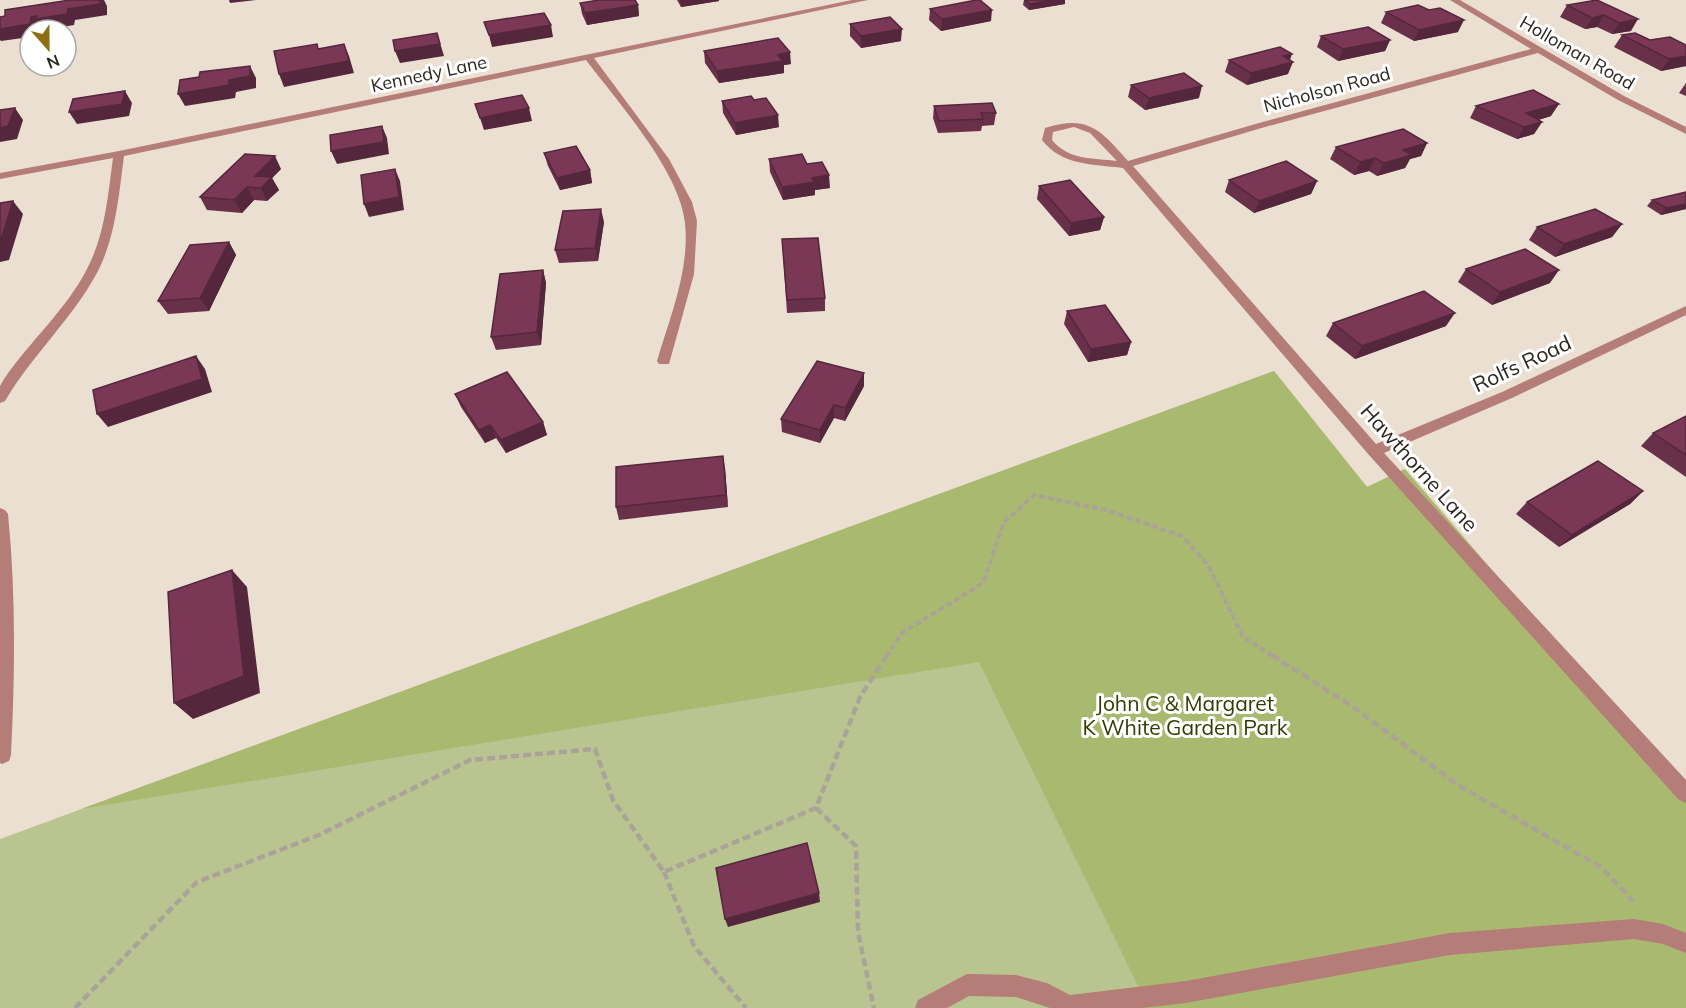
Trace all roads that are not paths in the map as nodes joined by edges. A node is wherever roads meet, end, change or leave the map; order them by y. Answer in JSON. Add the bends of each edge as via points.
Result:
{"nodes":[{"id":1,"x":864,"y":0,"type":"edge"},
{"id":2,"x":1454,"y":0,"type":"edge"},
{"id":3,"x":1539,"y":50,"type":"junction"},
{"id":4,"x":589,"y":58,"type":"junction"},
{"id":5,"x":1686,"y":131,"type":"edge"},
{"id":6,"x":119,"y":154,"type":"junction"},
{"id":7,"x":1126,"y":165,"type":"junction"},
{"id":8,"x":0,"y":176,"type":"edge"},
{"id":9,"x":1686,"y":310,"type":"edge"},
{"id":10,"x":664,"y":361,"type":"dead end"},
{"id":11,"x":0,"y":398,"type":"edge"},
{"id":12,"x":1374,"y":451,"type":"junction"},
{"id":13,"x":0,"y":514,"type":"edge"},
{"id":14,"x":2,"y":755,"type":"dead end"},
{"id":15,"x":1686,"y":794,"type":"edge"},
{"id":16,"x":1686,"y":943,"type":"edge"},
{"id":17,"x":1067,"y":1007,"type":"edge"},
{"id":18,"x":926,"y":1008,"type":"edge"}],
"edges":[{"from":1,"to":4,"type":"street","name":"Kennedy Lane"},
{"from":2,"to":3,"type":"street","name":"Holloman Road"},
{"from":3,"to":5,"type":"street","name":"Holloman Road"},
{"from":3,"to":7,"type":"street","name":"Nicholson Road"},
{"from":4,"to":6,"type":"street","name":"Kennedy Lane"},
{"from":4,"to":10,"type":"street","via":[[661,156],[686,202],[691,221],[685,284]]},
{"from":6,"to":8,"type":"street","name":"Kennedy Lane"},
{"from":6,"to":11,"type":"street","via":[[100,255],[85,284],[12,373]]},
{"from":7,"to":7,"type":"street","name":"Hawthorne Lane","via":[[1094,129],[1075,124],[1048,130],[1047,140],[1055,150],[1072,159]]},
{"from":7,"to":12,"type":"street","name":"Hawthorne Lane"},
{"from":9,"to":12,"type":"street","name":"Rolfs Road","via":[[1507,395]]},
{"from":12,"to":15,"type":"street","name":"Hawthorne Lane"},
{"from":13,"to":14,"type":"street","via":[[6,558],[7,638]]},
{"from":16,"to":17,"type":"street","via":[[1634,929],[1450,944],[1186,992]]},
{"from":17,"to":18,"type":"street","via":[[1047,994],[1016,986],[967,985]]}]}
